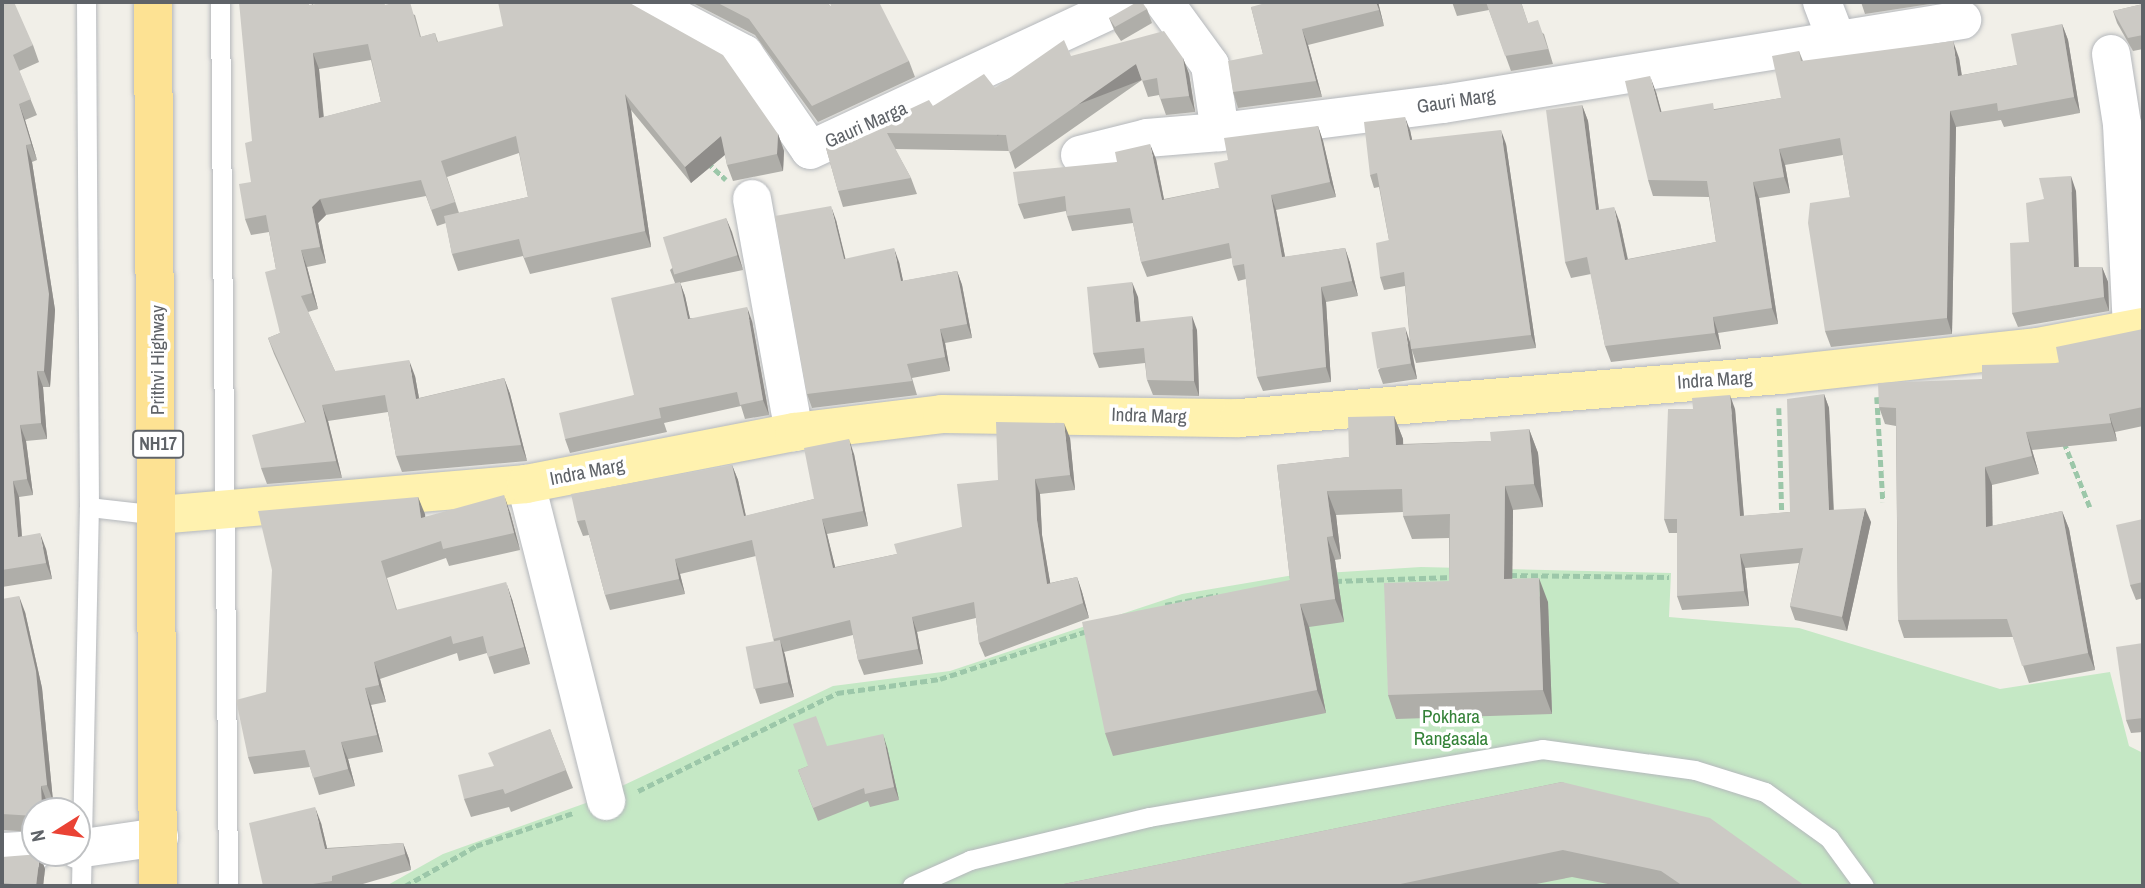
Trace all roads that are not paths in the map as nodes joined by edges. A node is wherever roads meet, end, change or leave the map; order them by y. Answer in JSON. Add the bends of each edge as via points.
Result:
{"nodes":[{"id":1,"x":86,"y":2,"type":"edge"},
{"id":2,"x":153,"y":2,"type":"edge"},
{"id":3,"x":220,"y":2,"type":"edge"},
{"id":4,"x":645,"y":2,"type":"edge"},
{"id":5,"x":1128,"y":2,"type":"edge"},
{"id":6,"x":1164,"y":2,"type":"edge"},
{"id":7,"x":1828,"y":19,"type":"edge"},
{"id":8,"x":1962,"y":20,"type":"dead end"},
{"id":9,"x":2111,"y":54,"type":"dead end"},
{"id":10,"x":1220,"y":132,"type":"junction"},
{"id":11,"x":1080,"y":155,"type":"dead end"},
{"id":12,"x":752,"y":199,"type":"road end"},
{"id":13,"x":2137,"y":328,"type":"edge"},
{"id":14,"x":794,"y":432,"type":"junction"},
{"id":15,"x":526,"y":484,"type":"junction"},
{"id":16,"x":89,"y":507,"type":"junction"},
{"id":17,"x":220,"y":507,"type":"junction"},
{"id":18,"x":158,"y":515,"type":"junction"},
{"id":19,"x":81,"y":797,"type":"edge"},
{"id":20,"x":607,"y":801,"type":"road end"},
{"id":21,"x":159,"y":837,"type":"junction"},
{"id":22,"x":91,"y":847,"type":"edge"},
{"id":23,"x":21,"y":851,"type":"edge"},
{"id":24,"x":2,"y":852,"type":"edge"},
{"id":25,"x":80,"y":867,"type":"edge"},
{"id":26,"x":81,"y":886,"type":"edge"},
{"id":27,"x":158,"y":886,"type":"edge"},
{"id":28,"x":228,"y":886,"type":"edge"},
{"id":29,"x":912,"y":886,"type":"edge"},
{"id":30,"x":1864,"y":886,"type":"edge"}],
"edges":[{"from":1,"to":16,"type":"lane"},
{"from":2,"to":18,"type":"highway","name":"Prithvi Highway","number":"NH17"},
{"from":3,"to":17,"type":"lane"},
{"from":4,"to":5,"type":"street","name":"Gauri Marga","via":[[744,54],[810,149]]},
{"from":6,"to":10,"type":"street","via":[[1210,65]]},
{"from":7,"to":8,"type":"street","name":"Gauri Marg"},
{"from":7,"to":10,"type":"street","name":"Gauri Marg","via":[[1443,104]]},
{"from":9,"to":13,"type":"street","via":[[2122,124]]},
{"from":10,"to":11,"type":"street","name":"Gauri Marg","via":[[1147,138]]},
{"from":12,"to":14,"type":"street"},
{"from":13,"to":14,"type":"main road","name":"Indra Marg","via":[[1780,375],[1239,418],[1002,411]]},
{"from":14,"to":15,"type":"main road","name":"Indra Marg"},
{"from":15,"to":17,"type":"main road","name":"Indra Marg"},
{"from":15,"to":20,"type":"street"},
{"from":16,"to":18,"type":"lane"},
{"from":16,"to":19,"type":"lane"},
{"from":17,"to":18,"type":"main road","name":"Indra Marg"},
{"from":17,"to":28,"type":"lane"},
{"from":18,"to":21,"type":"highway","name":"Prithvi Highway","number":"NH17"},
{"from":21,"to":22,"type":"street"},
{"from":21,"to":27,"type":"highway","name":"Prithvi Highway","number":"NH17"},
{"from":23,"to":24,"type":"street"},
{"from":25,"to":26,"type":"lane"},
{"from":29,"to":30,"type":"lane","via":[[970,860],[1149,817],[1542,749],[1695,770],[1765,792],[1829,838]]}]}
